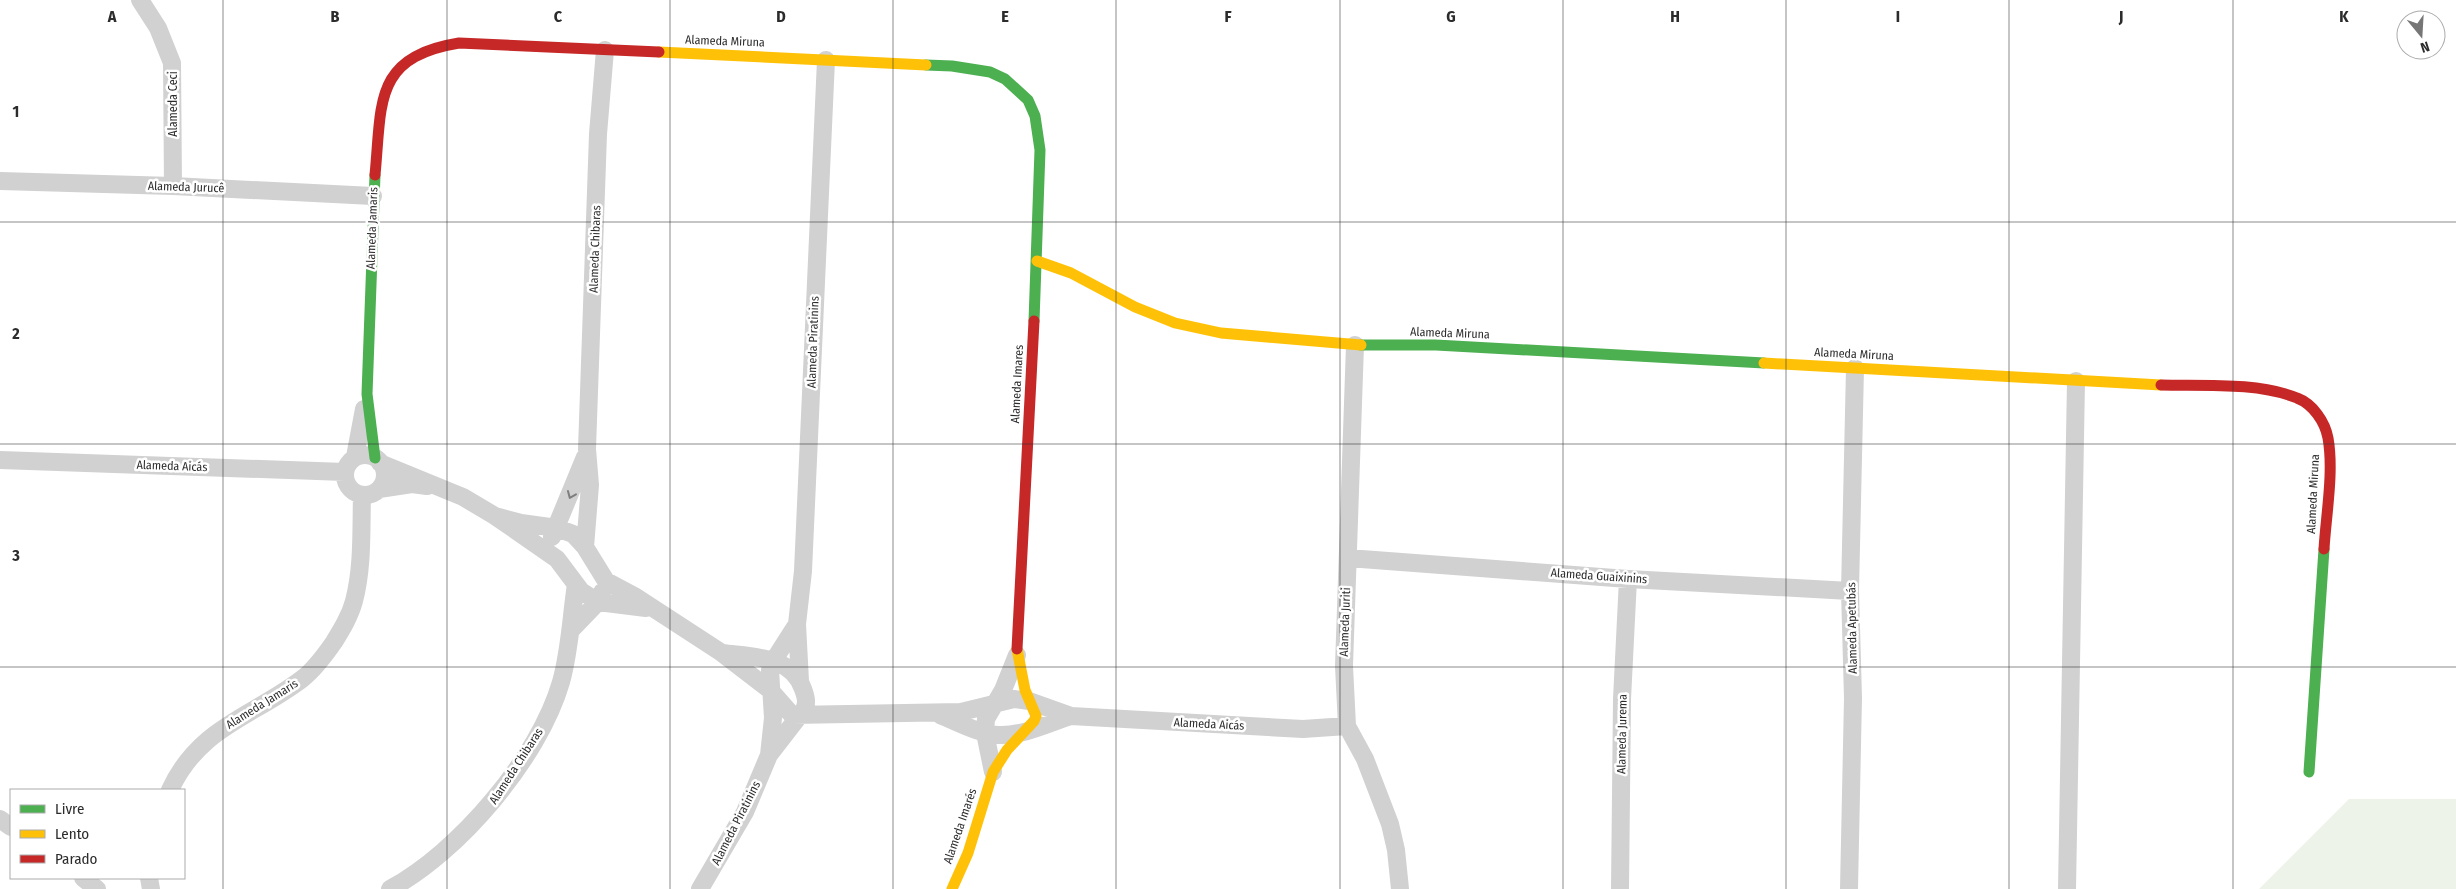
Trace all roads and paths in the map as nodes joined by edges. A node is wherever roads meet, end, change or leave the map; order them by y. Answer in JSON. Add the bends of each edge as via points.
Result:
{"nodes":[{"id":1,"x":140,"y":0,"type":"edge"},
{"id":2,"x":605,"y":50,"type":"junction"},
{"id":3,"x":826,"y":60,"type":"junction"},
{"id":4,"x":400,"y":67,"type":"joint"},
{"id":5,"x":1035,"y":116,"type":"joint"},
{"id":6,"x":0,"y":181,"type":"edge"},
{"id":7,"x":172,"y":186,"type":"junction"},
{"id":8,"x":373,"y":196,"type":"junction"},
{"id":9,"x":1037,"y":261,"type":"junction"},
{"id":10,"x":1355,"y":345,"type":"junction"},
{"id":11,"x":1855,"y":368,"type":"junction"},
{"id":12,"x":2076,"y":381,"type":"junction"},
{"id":13,"x":367,"y":394,"type":"junction"},
{"id":14,"x":587,"y":449,"type":"junction"},
{"id":15,"x":356,"y":458,"type":"junction"},
{"id":16,"x":0,"y":460,"type":"edge"},
{"id":17,"x":378,"y":460,"type":"junction"},
{"id":18,"x":345,"y":472,"type":"junction"},
{"id":19,"x":440,"y":487,"type":"junction"},
{"id":20,"x":379,"y":489,"type":"junction"},
{"id":21,"x":362,"y":495,"type":"junction"},
{"id":22,"x":495,"y":516,"type":"junction"},
{"id":23,"x":557,"y":528,"type":"junction"},
{"id":24,"x":585,"y":547,"type":"junction"},
{"id":25,"x":548,"y":552,"type":"junction"},
{"id":26,"x":1348,"y":558,"type":"junction"},
{"id":27,"x":1628,"y":578,"type":"junction"},
{"id":28,"x":606,"y":581,"type":"junction"},
{"id":29,"x":576,"y":584,"type":"junction"},
{"id":30,"x":1850,"y":591,"type":"junction"},
{"id":31,"x":598,"y":602,"type":"junction"},
{"id":32,"x":656,"y":610,"type":"junction"},
{"id":33,"x":797,"y":624,"type":"junction"},
{"id":34,"x":571,"y":630,"type":"junction"},
{"id":35,"x":722,"y":653,"type":"junction"},
{"id":36,"x":1017,"y":654,"type":"junction"},
{"id":37,"x":774,"y":660,"type":"junction"},
{"id":38,"x":803,"y":688,"type":"junction"},
{"id":39,"x":770,"y":690,"type":"junction"},
{"id":40,"x":1029,"y":701,"type":"junction"},
{"id":41,"x":995,"y":704,"type":"junction"},
{"id":42,"x":935,"y":713,"type":"junction"},
{"id":43,"x":853,"y":714,"type":"junction"},
{"id":44,"x":798,"y":716,"type":"junction"},
{"id":45,"x":1071,"y":716,"type":"junction"},
{"id":46,"x":1347,"y":726,"type":"junction"},
{"id":47,"x":1026,"y":730,"type":"junction"},
{"id":48,"x":985,"y":733,"type":"junction"},
{"id":49,"x":769,"y":755,"type":"junction"},
{"id":50,"x":993,"y":772,"type":"junction"},
{"id":51,"x":2309,"y":772,"type":"dead end"},
{"id":52,"x":171,"y":789,"type":"edge"},
{"id":53,"x":84,"y":879,"type":"edge"},
{"id":54,"x":97,"y":889,"type":"edge"},
{"id":55,"x":390,"y":889,"type":"edge"},
{"id":56,"x":700,"y":889,"type":"edge"},
{"id":57,"x":952,"y":889,"type":"edge"},
{"id":58,"x":1400,"y":889,"type":"edge"},
{"id":59,"x":1620,"y":889,"type":"edge"},
{"id":60,"x":1849,"y":889,"type":"edge"},
{"id":61,"x":2068,"y":889,"type":"edge"}],
"edges":[{"from":1,"to":7,"type":"street","name":"Alameda Ceci","via":[[158,28],[172,63]]},
{"from":2,"to":3,"type":"street","name":"Alameda Miruna"},
{"from":2,"to":4,"type":"street","name":"Alameda Miruna","via":[[459,43],[417,54]]},
{"from":2,"to":14,"type":"street","name":"Alameda Chibaras","via":[[598,134]]},
{"from":3,"to":5,"type":"street","name":"Alameda Miruna","via":[[952,66],[990,72],[1019,90]]},
{"from":3,"to":33,"type":"street","name":"Alameda Piratinins","via":[[804,561]]},
{"from":4,"to":8,"type":"street","name":"Alameda Jamaris","via":[[387,85],[382,104]]},
{"from":5,"to":9,"type":"street","name":"Alameda Imares","via":[[1040,150]]},
{"from":6,"to":7,"type":"street","name":"Alameda Jurucê"},
{"from":7,"to":8,"type":"street","name":"Alameda Jurucê"},
{"from":8,"to":13,"type":"street","name":"Alameda Jamaris"},
{"from":9,"to":10,"type":"street","name":"Alameda Miruna","via":[[1071,272],[1135,307],[1175,323],[1221,333]]},
{"from":9,"to":36,"type":"street","name":"Alameda Imares"},
{"from":10,"to":11,"type":"street","name":"Alameda Miruna","via":[[1436,345]]},
{"from":10,"to":26,"type":"street","name":"Alameda Juriti"},
{"from":11,"to":12,"type":"street","name":"Alameda Miruna"},
{"from":11,"to":30,"type":"street","name":"Alameda Apetubás"},
{"from":12,"to":51,"type":"street","name":"Alameda Miruna","via":[[2262,389],[2298,398],[2322,420],[2330,457]]},
{"from":12,"to":61,"type":"street"},
{"from":13,"to":15,"type":"street","name":"Alameda Jamaris"},
{"from":13,"to":17,"type":"street","name":"Alameda Jamaris"},
{"from":14,"to":23,"type":"street","one_way":true},
{"from":14,"to":24,"type":"street","via":[[590,485]]},
{"from":15,"to":17,"type":"street","via":[[365,455]]},
{"from":15,"to":18,"type":"street"},
{"from":16,"to":18,"type":"street","name":"Alameda Aicás"},
{"from":17,"to":19,"type":"street","name":"Alameda Aicás"},
{"from":17,"to":20,"type":"street","via":[[385,476]]},
{"from":18,"to":21,"type":"street","via":[[351,490]]},
{"from":19,"to":20,"type":"street","name":"Alameda Aicás","via":[[412,484]]},
{"from":19,"to":22,"type":"street","name":"Alameda Aicás","via":[[463,496]]},
{"from":20,"to":21,"type":"street"},
{"from":21,"to":52,"type":"street","name":"Alameda Jamaris","via":[[359,572],[354,602],[343,628],[324,656],[303,678],[242,715],[201,746]]},
{"from":22,"to":23,"type":"street","name":"Alameda Aicás"},
{"from":22,"to":25,"type":"street","name":"Alameda Aicás"},
{"from":23,"to":24,"type":"street","name":"Alameda Aicás","via":[[573,534]]},
{"from":23,"to":25,"type":"street"},
{"from":24,"to":28,"type":"street","name":"Alameda Aicás"},
{"from":25,"to":29,"type":"street","name":"Alameda Aicás","via":[[564,565]]},
{"from":26,"to":27,"type":"street","name":"Alameda Guaixinins"},
{"from":26,"to":46,"type":"street","name":"Alameda Juriti","via":[[1344,666]]},
{"from":27,"to":30,"type":"street","name":"Alameda Guaixinins"},
{"from":27,"to":59,"type":"street","name":"Alameda Jurema","via":[[1622,699]]},
{"from":28,"to":31,"type":"street"},
{"from":28,"to":32,"type":"street","name":"Alameda Aicás"},
{"from":29,"to":31,"type":"street","name":"Alameda Aicás"},
{"from":29,"to":34,"type":"street","name":"Alameda Chibaras"},
{"from":30,"to":60,"type":"street","name":"Alameda Apetubás","via":[[1853,698]]},
{"from":31,"to":32,"type":"street","name":"Alameda Aicás"},
{"from":31,"to":34,"type":"street"},
{"from":32,"to":35,"type":"street","name":"Alameda Aicás"},
{"from":33,"to":37,"type":"street"},
{"from":33,"to":38,"type":"street","name":"Alameda Piratinins"},
{"from":34,"to":55,"type":"street","name":"Alameda Chibaras","via":[[560,682],[546,719],[515,771],[478,819],[442,852]]},
{"from":35,"to":37,"type":"street","name":"Alameda Aicás"},
{"from":35,"to":39,"type":"street","name":"Alameda Aicás"},
{"from":36,"to":40,"type":"street","name":"Alameda Imares"},
{"from":36,"to":41,"type":"street"},
{"from":37,"to":38,"type":"street","name":"Alameda Aicás","via":[[792,671]]},
{"from":37,"to":39,"type":"street","via":[[770,670]]},
{"from":38,"to":43,"type":"street","name":"Alameda Aicás"},
{"from":38,"to":44,"type":"street","via":[[806,708]]},
{"from":39,"to":44,"type":"street","name":"Alameda Aicás","via":[[787,712]]},
{"from":39,"to":49,"type":"street","via":[[773,718]]},
{"from":40,"to":41,"type":"street","name":"Alameda Aicás","via":[[1014,699]]},
{"from":40,"to":45,"type":"street","name":"Alameda Aicás"},
{"from":40,"to":47,"type":"street","name":"Alameda Imares","via":[[1036,716]]},
{"from":41,"to":42,"type":"street","name":"Alameda Aicás","via":[[961,712]]},
{"from":41,"to":48,"type":"street","via":[[986,719]]},
{"from":42,"to":43,"type":"street","name":"Alameda Aicás"},
{"from":42,"to":48,"type":"street","name":"Alameda Aicás"},
{"from":43,"to":44,"type":"street","name":"Alameda Aicás"},
{"from":44,"to":49,"type":"street"},
{"from":45,"to":46,"type":"street","name":"Alameda Aicás","via":[[1304,728]]},
{"from":45,"to":47,"type":"street","name":"Alameda Aicás"},
{"from":46,"to":58,"type":"street","name":"Alameda Juriti","via":[[1365,759],[1390,824],[1399,866]]},
{"from":47,"to":48,"type":"street","name":"Alameda Aicás","via":[[999,735]]},
{"from":47,"to":50,"type":"street","name":"Alameda Imarés","via":[[1007,750]]},
{"from":48,"to":50,"type":"street"},
{"from":49,"to":56,"type":"street","name":"Alameda Piratinins","via":[[745,812]]},
{"from":50,"to":57,"type":"street","name":"Alameda Imarés","via":[[968,853]]},
{"from":53,"to":54,"type":"street"}]}
